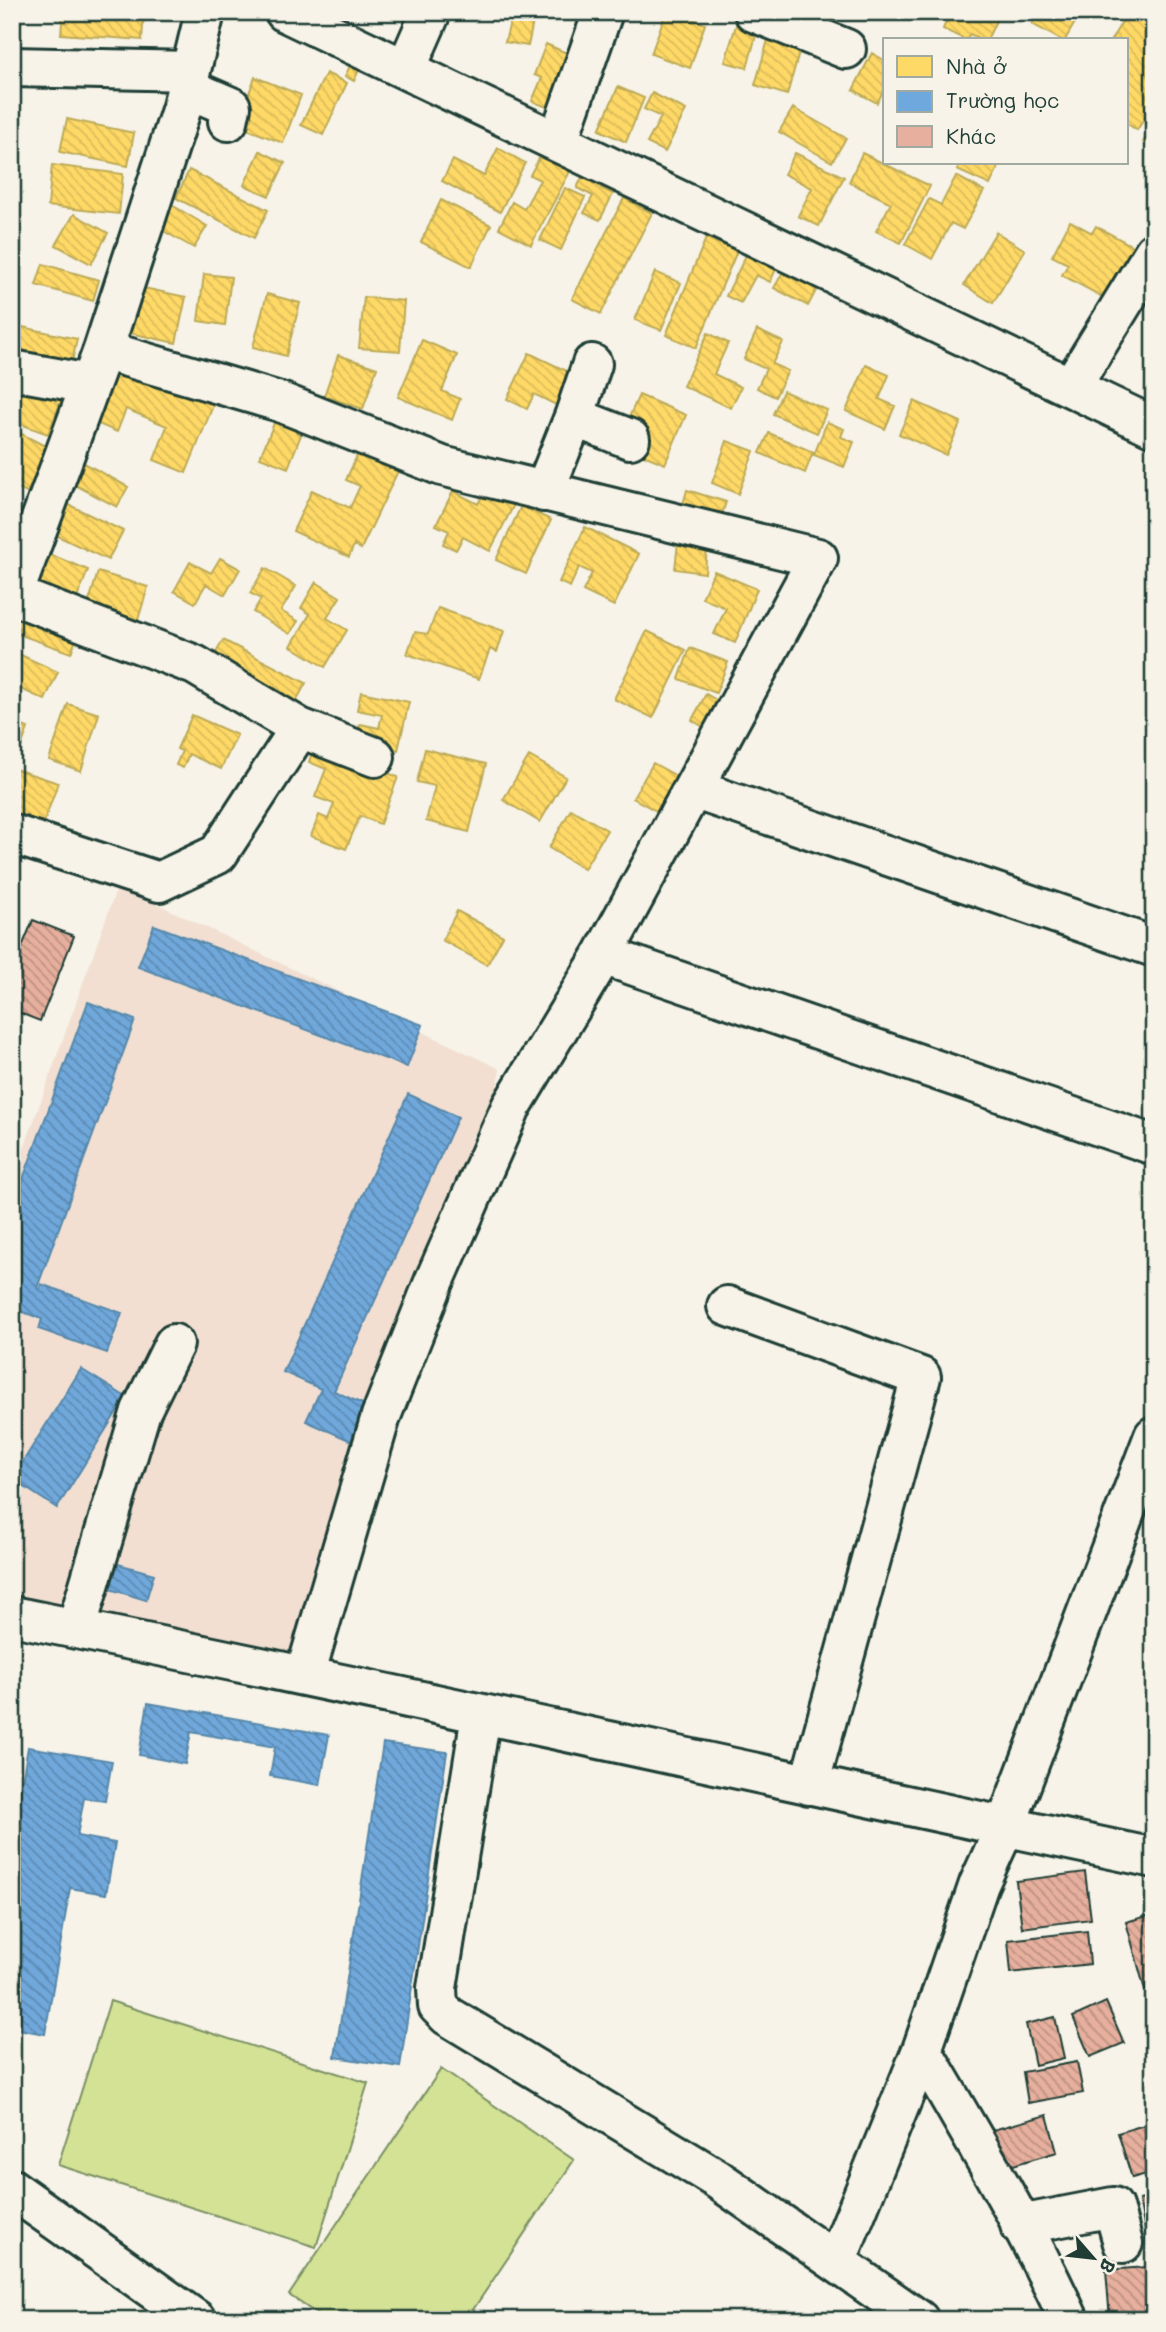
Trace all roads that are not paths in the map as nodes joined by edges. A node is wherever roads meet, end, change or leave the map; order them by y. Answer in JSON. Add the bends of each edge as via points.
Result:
{"nodes":[{"id":1,"x":205,"y":12,"type":"edge"},
{"id":2,"x":285,"y":12,"type":"edge"},
{"id":3,"x":431,"y":12,"type":"edge"},
{"id":4,"x":603,"y":12,"type":"edge"},
{"id":5,"x":754,"y":12,"type":"edge"},
{"id":6,"x":846,"y":49,"type":"dead end"},
{"id":7,"x":12,"y":67,"type":"edge"},
{"id":8,"x":406,"y":69,"type":"junction"},
{"id":9,"x":189,"y":80,"type":"junction"},
{"id":10,"x":228,"y":121,"type":"dead end"},
{"id":11,"x":558,"y":141,"type":"junction"},
{"id":12,"x":1154,"y":252,"type":"edge"},
{"id":13,"x":592,"y":364,"type":"dead end"},
{"id":14,"x":96,"y":367,"type":"junction"},
{"id":15,"x":12,"y":370,"type":"edge"},
{"id":16,"x":1071,"y":387,"type":"junction"},
{"id":17,"x":574,"y":417,"type":"junction"},
{"id":18,"x":1154,"y":427,"type":"edge"},
{"id":19,"x":630,"y":439,"type":"dead end"},
{"id":20,"x":544,"y":492,"type":"junction"},
{"id":21,"x":13,"y":597,"type":"edge"},
{"id":22,"x":300,"y":727,"type":"junction"},
{"id":23,"x":374,"y":757,"type":"dead end"},
{"id":24,"x":693,"y":789,"type":"junction"},
{"id":25,"x":12,"y":834,"type":"edge"},
{"id":26,"x":1154,"y":947,"type":"edge"},
{"id":27,"x":603,"y":955,"type":"junction"},
{"id":28,"x":1154,"y":1145,"type":"edge"},
{"id":29,"x":727,"y":1306,"type":"dead end"},
{"id":30,"x":174,"y":1344,"type":"dead end"},
{"id":31,"x":1154,"y":1436,"type":"edge"},
{"id":32,"x":12,"y":1616,"type":"edge"},
{"id":33,"x":76,"y":1629,"type":"junction"},
{"id":34,"x":305,"y":1675,"type":"junction"},
{"id":35,"x":481,"y":1715,"type":"junction"},
{"id":36,"x":809,"y":1786,"type":"junction"},
{"id":37,"x":1005,"y":1827,"type":"junction"},
{"id":38,"x":1154,"y":1858,"type":"edge"},
{"id":39,"x":922,"y":2050,"type":"junction"},
{"id":40,"x":12,"y":2189,"type":"edge"},
{"id":41,"x":1020,"y":2225,"type":"junction"},
{"id":42,"x":1123,"y":2243,"type":"dead end"},
{"id":43,"x":836,"y":2262,"type":"junction"},
{"id":44,"x":196,"y":2320,"type":"edge"},
{"id":45,"x":919,"y":2320,"type":"edge"},
{"id":46,"x":1069,"y":2320,"type":"edge"}],
"edges":[{"from":1,"to":9,"type":"street"},
{"from":2,"to":8,"type":"street"},
{"from":3,"to":8,"type":"street"},
{"from":4,"to":11,"type":"street"},
{"from":5,"to":6,"type":"street"},
{"from":7,"to":9,"type":"street"},
{"from":8,"to":11,"type":"street"},
{"from":9,"to":10,"type":"street","via":[[231,107]]},
{"from":9,"to":14,"type":"street"},
{"from":11,"to":16,"type":"street"},
{"from":12,"to":16,"type":"street"},
{"from":13,"to":17,"type":"street"},
{"from":14,"to":15,"type":"street"},
{"from":14,"to":20,"type":"street","via":[[280,402],[442,466]]},
{"from":14,"to":21,"type":"street"},
{"from":16,"to":18,"type":"street"},
{"from":17,"to":19,"type":"street"},
{"from":17,"to":20,"type":"street"},
{"from":20,"to":24,"type":"street","via":[[818,558]]},
{"from":21,"to":22,"type":"street","via":[[195,665]]},
{"from":22,"to":23,"type":"street"},
{"from":22,"to":25,"type":"street","via":[[218,854],[159,882]]},
{"from":24,"to":26,"type":"street"},
{"from":24,"to":27,"type":"street"},
{"from":27,"to":28,"type":"street"},
{"from":27,"to":34,"type":"street","via":[[511,1107],[434,1282],[381,1416]]},
{"from":29,"to":36,"type":"street","via":[[921,1377]]},
{"from":30,"to":33,"type":"street","via":[[141,1411]]},
{"from":31,"to":37,"type":"street"},
{"from":32,"to":33,"type":"street"},
{"from":33,"to":34,"type":"street"},
{"from":34,"to":35,"type":"street"},
{"from":35,"to":36,"type":"street"},
{"from":35,"to":43,"type":"street","via":[[437,1988],[438,2006],[717,2179]]},
{"from":36,"to":37,"type":"street"},
{"from":37,"to":38,"type":"street"},
{"from":37,"to":39,"type":"street","via":[[979,1884]]},
{"from":39,"to":41,"type":"street"},
{"from":39,"to":43,"type":"street"},
{"from":40,"to":44,"type":"street"},
{"from":41,"to":42,"type":"street","via":[[1113,2207]]},
{"from":41,"to":46,"type":"street"},
{"from":43,"to":45,"type":"street"}]}
